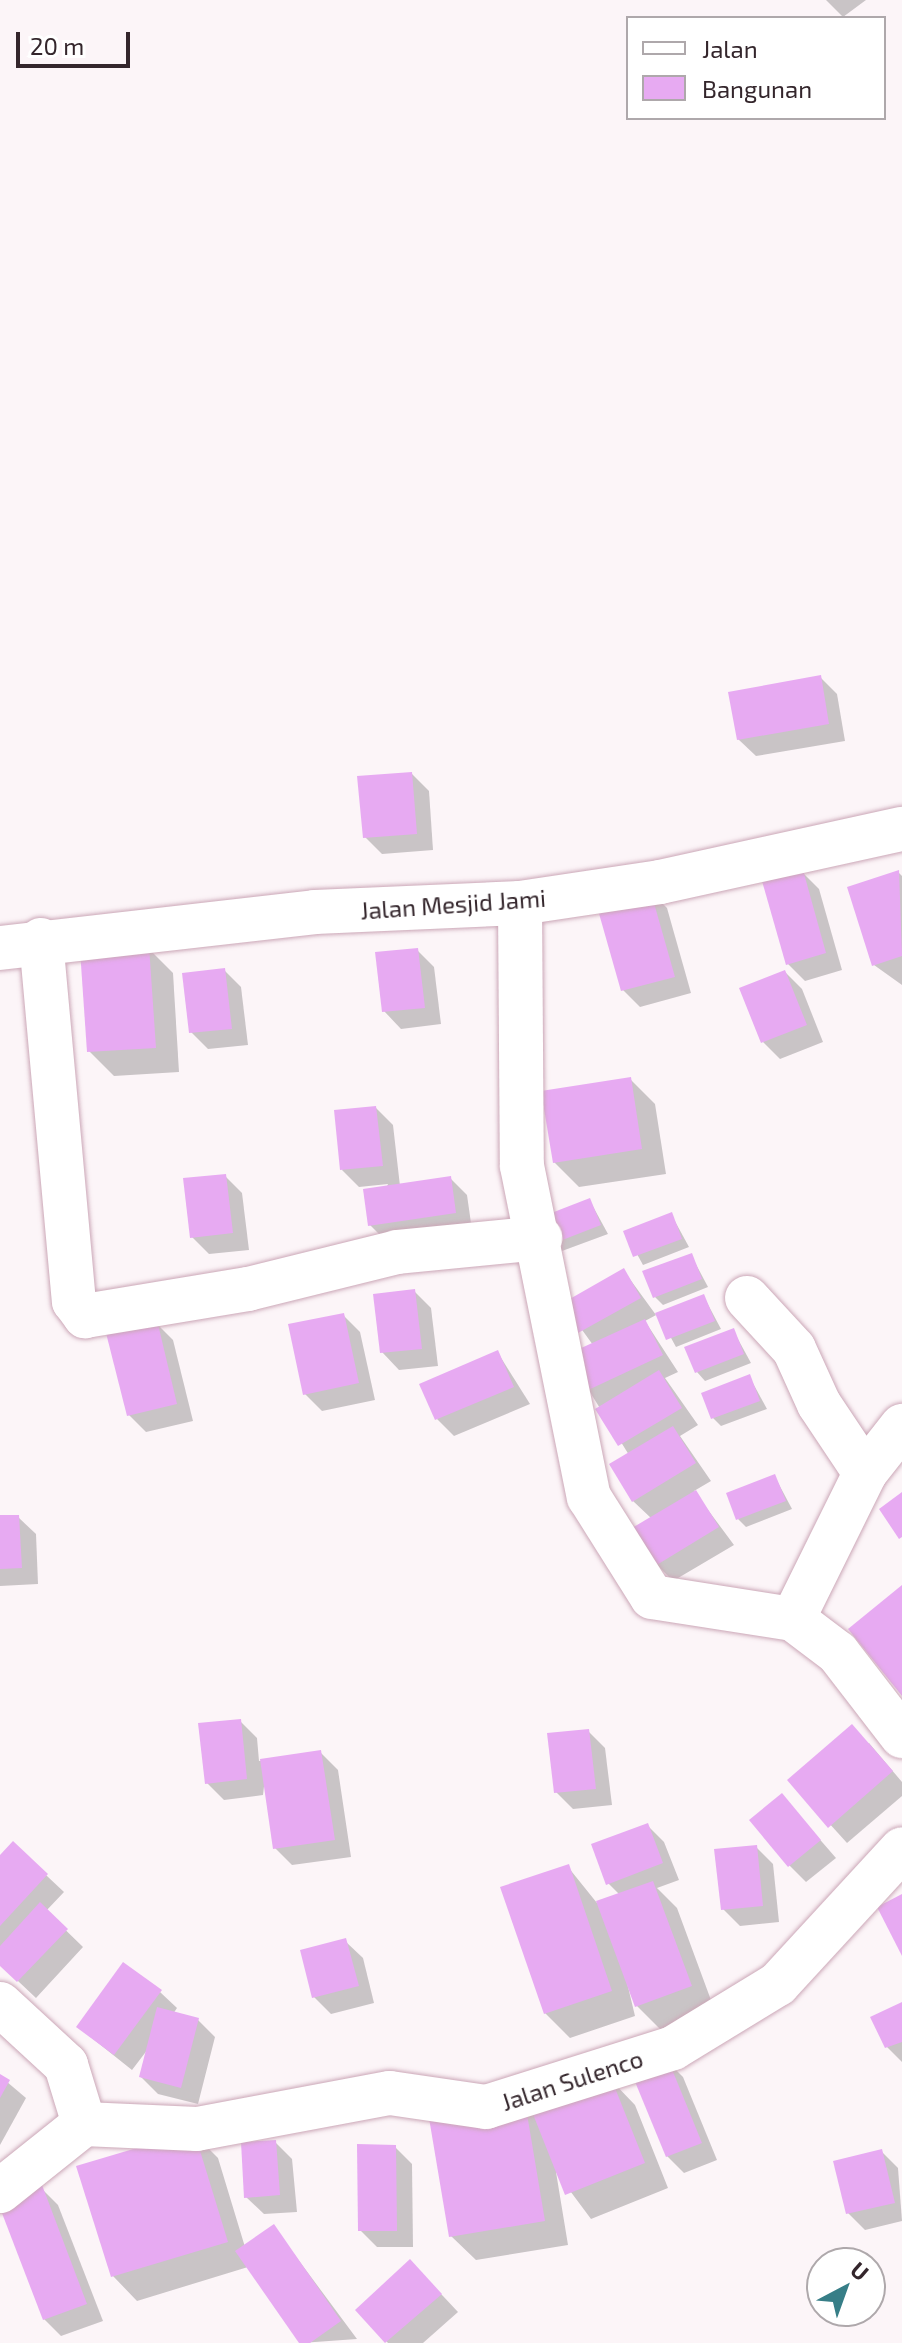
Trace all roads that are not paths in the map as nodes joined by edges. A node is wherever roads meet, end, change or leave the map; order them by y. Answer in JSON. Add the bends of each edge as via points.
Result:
{"nodes":[{"id":1,"x":902,"y":829,"type":"edge"},
{"id":2,"x":520,"y":903,"type":"junction"},
{"id":3,"x":20,"y":944,"type":"edge"},
{"id":4,"x":540,"y":1238,"type":"junction"},
{"id":5,"x":747,"y":1298,"type":"dead end"},
{"id":6,"x":902,"y":1426,"type":"edge"},
{"id":7,"x":865,"y":1473,"type":"junction"},
{"id":8,"x":793,"y":1619,"type":"junction"},
{"id":9,"x":902,"y":1736,"type":"edge"},
{"id":10,"x":902,"y":1849,"type":"edge"},
{"id":11,"x":0,"y":2004,"type":"edge"},
{"id":12,"x":84,"y":2124,"type":"junction"},
{"id":13,"x":0,"y":2191,"type":"edge"}],
"edges":[{"from":1,"to":2,"type":"street","name":"Jalan Mesjid Jami","via":[[660,882]]},
{"from":2,"to":3,"type":"street","name":"Jalan Mesjid Jami","via":[[315,912]]},
{"from":2,"to":4,"type":"street","via":[[522,1166]]},
{"from":3,"to":4,"type":"street","via":[[74,1301],[85,1316],[248,1289],[397,1252]]},
{"from":4,"to":8,"type":"street","via":[[589,1497],[652,1597]]},
{"from":5,"to":7,"type":"street","via":[[794,1349],[819,1404]]},
{"from":6,"to":7,"type":"street"},
{"from":7,"to":8,"type":"street"},
{"from":8,"to":9,"type":"street","via":[[838,1653]]},
{"from":10,"to":12,"type":"street","name":"Jalan Sulenco","via":[[778,1984],[673,2048],[486,2107],[390,2093],[197,2129]]},
{"from":11,"to":12,"type":"street","via":[[66,2065]]},
{"from":12,"to":13,"type":"street"}]}
